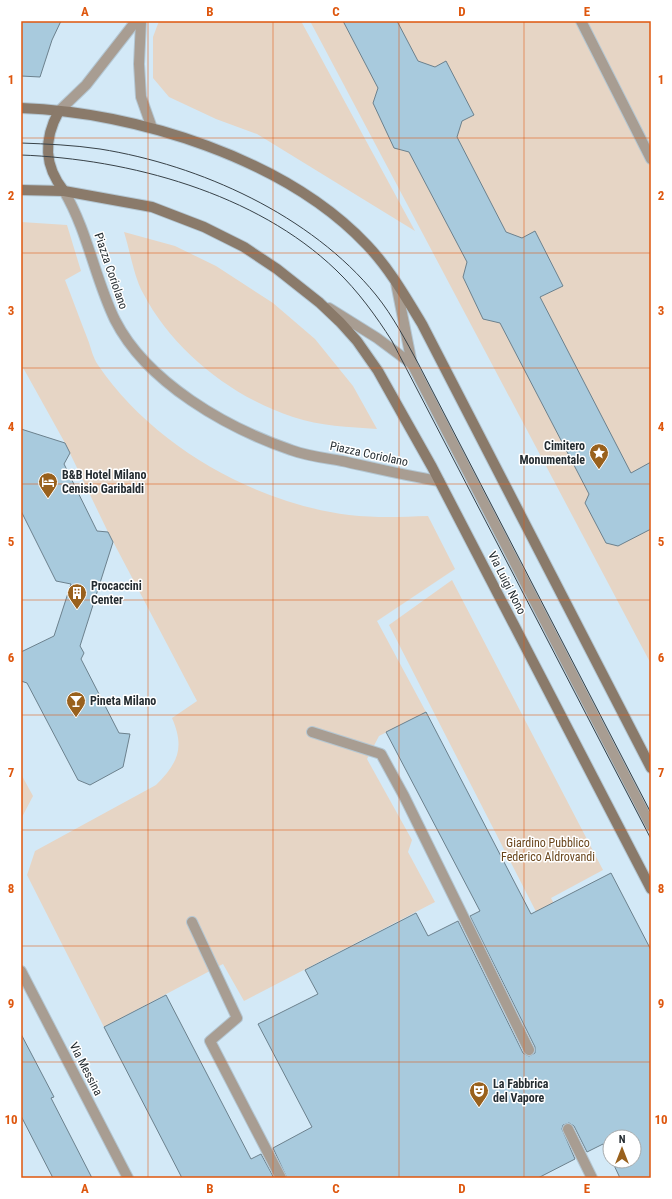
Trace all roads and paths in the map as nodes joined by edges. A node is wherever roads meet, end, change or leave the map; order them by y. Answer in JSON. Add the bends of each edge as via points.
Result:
{"nodes":[{"id":1,"x":136,"y":21,"type":"edge"},
{"id":2,"x":141,"y":21,"type":"edge"},
{"id":3,"x":581,"y":21,"type":"edge"},
{"id":4,"x":21,"y":108,"type":"edge"},
{"id":5,"x":59,"y":111,"type":"junction"},
{"id":6,"x":152,"y":128,"type":"junction"},
{"id":7,"x":651,"y":159,"type":"edge"},
{"id":8,"x":21,"y":190,"type":"edge"},
{"id":9,"x":64,"y":191,"type":"junction"},
{"id":10,"x":396,"y":281,"type":"junction"},
{"id":11,"x":320,"y":303,"type":"junction"},
{"id":12,"x":412,"y":364,"type":"junction"},
{"id":13,"x":439,"y":481,"type":"junction"},
{"id":14,"x":312,"y":732,"type":"dead end"},
{"id":15,"x":651,"y":768,"type":"edge"},
{"id":16,"x":651,"y":826,"type":"edge"},
{"id":17,"x":651,"y":889,"type":"edge"},
{"id":18,"x":192,"y":922,"type":"dead end"},
{"id":19,"x":21,"y":971,"type":"edge"},
{"id":20,"x":529,"y":1050,"type":"dead end"},
{"id":21,"x":568,"y":1129,"type":"dead end"},
{"id":22,"x":128,"y":1178,"type":"edge"},
{"id":23,"x":281,"y":1178,"type":"edge"},
{"id":24,"x":592,"y":1178,"type":"edge"}],
"edges":[{"from":1,"to":5,"type":"street","via":[[86,85]]},
{"from":2,"to":6,"type":"street","via":[[141,97]]},
{"from":3,"to":7,"type":"street"},
{"from":4,"to":5,"type":"main road"},
{"from":5,"to":6,"type":"main road"},
{"from":5,"to":9,"type":"main road","via":[[51,128],[48,150],[51,171]]},
{"from":6,"to":10,"type":"main road","via":[[202,144],[279,179],[334,215],[367,245]]},
{"from":8,"to":9,"type":"main road"},
{"from":9,"to":11,"type":"main road","via":[[152,207],[204,227],[244,246]]},
{"from":9,"to":13,"type":"street","name":"Piazza Coriolano","via":[[82,226],[103,291],[116,321],[136,352],[164,381],[196,404],[227,421],[292,451]]},
{"from":10,"to":12,"type":"street"},
{"from":10,"to":15,"type":"main road","via":[[422,324]]},
{"from":11,"to":12,"type":"street","via":[[377,338]]},
{"from":11,"to":13,"type":"main road","name":"Via Luigi Nono","via":[[368,356],[392,394]]},
{"from":12,"to":16,"type":"street"},
{"from":13,"to":17,"type":"main road","name":"Via Luigi Nono"},
{"from":14,"to":20,"type":"street","via":[[381,754],[408,803]]},
{"from":18,"to":23,"type":"street","via":[[237,1018],[210,1041]]},
{"from":19,"to":22,"type":"street","name":"Via Messina"},
{"from":21,"to":24,"type":"street"}]}
